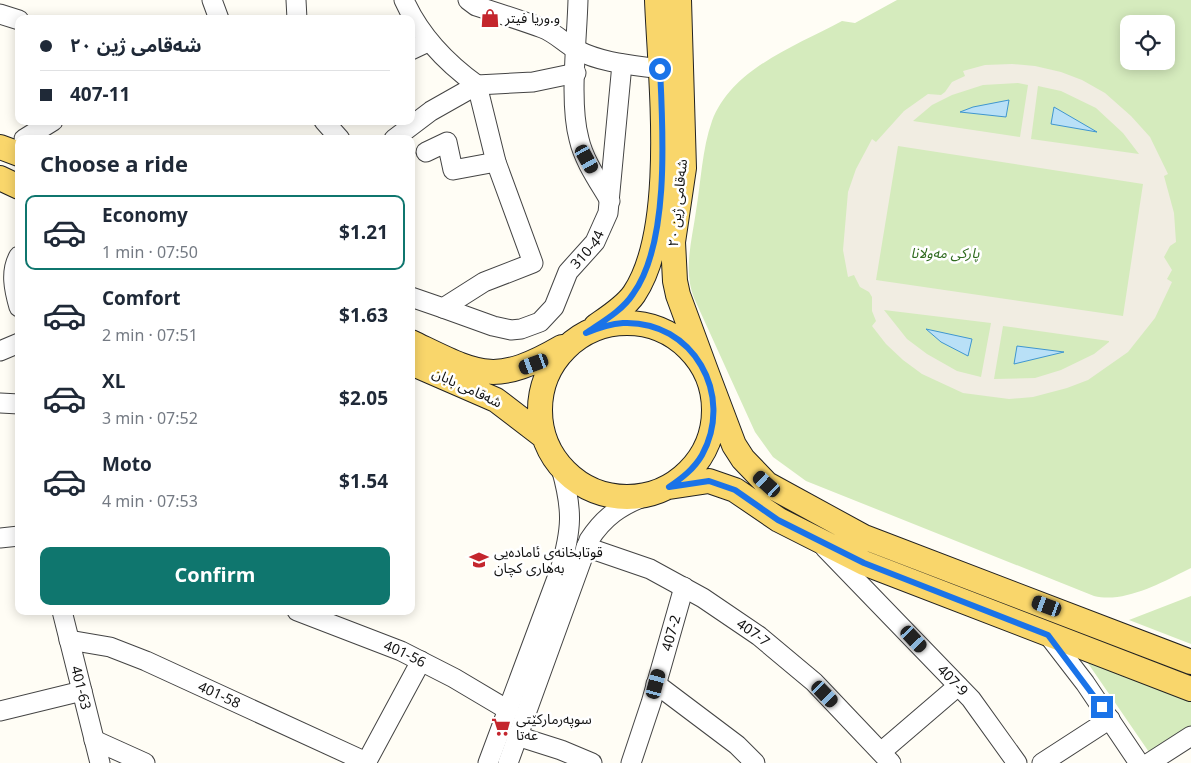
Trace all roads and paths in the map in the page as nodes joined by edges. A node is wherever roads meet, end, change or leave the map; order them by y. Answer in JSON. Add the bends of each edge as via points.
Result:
{"nodes":[{"id":1,"x":212,"y":0,"type":"edge"},
{"id":2,"x":296,"y":0,"type":"edge"},
{"id":3,"x":404,"y":0,"type":"edge"},
{"id":4,"x":468,"y":0,"type":"edge"},
{"id":5,"x":578,"y":0,"type":"edge"},
{"id":6,"x":658,"y":0,"type":"edge"},
{"id":7,"x":678,"y":0,"type":"edge"},
{"id":8,"x":0,"y":14,"type":"edge"},
{"id":9,"x":218,"y":15,"type":"edge"},
{"id":10,"x":297,"y":15,"type":"edge"},
{"id":11,"x":409,"y":15,"type":"edge"},
{"id":12,"x":15,"y":19,"type":"edge"},
{"id":13,"x":415,"y":32,"type":"edge"},
{"id":14,"x":420,"y":46,"type":"edge"},
{"id":15,"x":576,"y":50,"type":"junction"},
{"id":16,"x":622,"y":64,"type":"junction"},
{"id":17,"x":660,"y":69,"type":"junction"},
{"id":18,"x":576,"y":73,"type":"junction"},
{"id":19,"x":477,"y":85,"type":"junction"},
{"id":20,"x":415,"y":123,"type":"edge"},
{"id":21,"x":48,"y":125,"type":"edge"},
{"id":22,"x":328,"y":125,"type":"edge"},
{"id":23,"x":412,"y":125,"type":"edge"},
{"id":24,"x":32,"y":135,"type":"edge"},
{"id":25,"x":336,"y":135,"type":"edge"},
{"id":26,"x":399,"y":135,"type":"edge"},
{"id":27,"x":426,"y":152,"type":"dead end"},
{"id":28,"x":496,"y":162,"type":"junction"},
{"id":29,"x":0,"y":178,"type":"edge"},
{"id":30,"x":15,"y":185,"type":"edge"},
{"id":31,"x":610,"y":201,"type":"junction"},
{"id":32,"x":15,"y":262,"type":"edge"},
{"id":33,"x":15,"y":294,"type":"edge"},
{"id":34,"x":415,"y":299,"type":"edge"},
{"id":35,"x":443,"y":308,"type":"junction"},
{"id":36,"x":582,"y":335,"type":"junction"},
{"id":37,"x":15,"y":344,"type":"edge"},
{"id":38,"x":415,"y":344,"type":"edge"},
{"id":39,"x":0,"y":350,"type":"edge"},
{"id":40,"x":415,"y":365,"type":"edge"},
{"id":41,"x":706,"y":371,"type":"junction"},
{"id":42,"x":0,"y":404,"type":"edge"},
{"id":43,"x":15,"y":404,"type":"edge"},
{"id":44,"x":543,"y":436,"type":"junction"},
{"id":45,"x":561,"y":468,"type":"junction"},
{"id":46,"x":669,"y":487,"type":"junction"},
{"id":47,"x":646,"y":496,"type":"junction"},
{"id":48,"x":15,"y":536,"type":"edge"},
{"id":49,"x":0,"y":538,"type":"edge"},
{"id":50,"x":817,"y":540,"type":"junction"},
{"id":51,"x":586,"y":546,"type":"junction"},
{"id":52,"x":684,"y":587,"type":"junction"},
{"id":53,"x":63,"y":615,"type":"edge"},
{"id":54,"x":308,"y":615,"type":"edge"},
{"id":55,"x":1048,"y":635,"type":"junction"},
{"id":56,"x":69,"y":640,"type":"junction"},
{"id":57,"x":421,"y":661,"type":"junction"},
{"id":58,"x":1191,"y":662,"type":"edge"},
{"id":59,"x":656,"y":684,"type":"junction"},
{"id":60,"x":958,"y":686,"type":"junction"},
{"id":61,"x":1191,"y":689,"type":"edge"},
{"id":62,"x":82,"y":690,"type":"junction"},
{"id":63,"x":508,"y":710,"type":"junction"},
{"id":64,"x":0,"y":711,"type":"edge"},
{"id":65,"x":1110,"y":719,"type":"junction"},
{"id":66,"x":517,"y":736,"type":"junction"},
{"id":67,"x":1191,"y":736,"type":"edge"},
{"id":68,"x":94,"y":740,"type":"junction"},
{"id":69,"x":886,"y":758,"type":"edge"},
{"id":70,"x":366,"y":762,"type":"edge"},
{"id":71,"x":100,"y":763,"type":"edge"},
{"id":72,"x":144,"y":763,"type":"edge"},
{"id":73,"x":488,"y":763,"type":"edge"},
{"id":74,"x":508,"y":763,"type":"edge"},
{"id":75,"x":592,"y":763,"type":"edge"},
{"id":76,"x":631,"y":763,"type":"edge"},
{"id":77,"x":755,"y":763,"type":"edge"},
{"id":78,"x":1017,"y":763,"type":"edge"},
{"id":79,"x":1042,"y":763,"type":"edge"},
{"id":80,"x":1139,"y":763,"type":"edge"},
{"id":81,"x":1149,"y":763,"type":"edge"}],
"edges":[{"from":1,"to":9,"type":"street"},
{"from":2,"to":10,"type":"street"},
{"from":3,"to":11,"type":"street"},
{"from":4,"to":15,"type":"street","via":[[476,6],[550,31]]},
{"from":5,"to":15,"type":"street"},
{"from":6,"to":17,"type":"main road","name":"شەقامی ژین ٢٠"},
{"from":7,"to":41,"type":"main road","name":"شەقامی ژین ٢٠","via":[[684,168],[673,262],[678,295]]},
{"from":8,"to":12,"type":"street"},
{"from":13,"to":14,"type":"street"},
{"from":14,"to":19,"type":"street"},
{"from":15,"to":16,"type":"street"},
{"from":15,"to":18,"type":"street"},
{"from":16,"to":17,"type":"street"},
{"from":16,"to":31,"type":"street","name":"310-44"},
{"from":17,"to":36,"type":"main road","name":"شەقامی ژین ٢٠","via":[[663,176],[654,240],[644,275],[619,310]]},
{"from":18,"to":19,"type":"street","via":[[533,82]]},
{"from":18,"to":31,"type":"street","via":[[574,94],[578,139]]},
{"from":19,"to":20,"type":"street"},
{"from":19,"to":28,"type":"street"},
{"from":21,"to":24,"type":"street"},
{"from":22,"to":25,"type":"street"},
{"from":23,"to":26,"type":"street"},
{"from":27,"to":28,"type":"street","via":[[447,142],[453,170]]},
{"from":28,"to":35,"type":"street","via":[[533,263],[484,282]]},
{"from":29,"to":30,"type":"main road"},
{"from":31,"to":35,"type":"street","name":"310-44","via":[[601,232],[574,264],[554,307],[540,322],[521,329],[502,329]]},
{"from":32,"to":33,"type":"street"},
{"from":34,"to":35,"type":"street","name":"310-44"},
{"from":36,"to":38,"type":"main road","name":"شەقامی بابان","via":[[534,364],[495,374],[472,371]]},
{"from":36,"to":41,"type":"main road","via":[[604,326],[624,323],[662,330],[679,340]]},
{"from":36,"to":44,"type":"main road","via":[[562,352],[546,378],[540,414]]},
{"from":37,"to":39,"type":"street"},
{"from":40,"to":44,"type":"main road","name":"شەقامی بابان","via":[[496,400]]},
{"from":41,"to":46,"type":"main road","via":[[714,414],[710,436],[697,462]]},
{"from":41,"to":58,"type":"main road","via":[[743,459],[767,484],[791,499],[908,556]]},
{"from":42,"to":43,"type":"street"},
{"from":44,"to":45,"type":"main road"},
{"from":45,"to":47,"type":"main road","via":[[578,483],[600,494],[623,498]]},
{"from":45,"to":63,"type":"street","via":[[571,520],[568,545]]},
{"from":46,"to":47,"type":"main road"},
{"from":46,"to":50,"type":"main road","via":[[709,481],[735,490],[778,520]]},
{"from":47,"to":51,"type":"street","via":[[613,512]]},
{"from":48,"to":49,"type":"street"},
{"from":50,"to":55,"type":"main road","via":[[864,563]]},
{"from":50,"to":60,"type":"street","name":"407-9"},
{"from":51,"to":52,"type":"street","name":"407-7","via":[[650,569]]},
{"from":51,"to":66,"type":"street"},
{"from":52,"to":59,"type":"street","name":"407-2"},
{"from":52,"to":69,"type":"street","name":"407-7","via":[[759,636],[814,682]]},
{"from":53,"to":56,"type":"street","name":"401-63"},
{"from":54,"to":57,"type":"street","name":"401-56"},
{"from":55,"to":61,"type":"main road"},
{"from":55,"to":65,"type":"street"},
{"from":56,"to":62,"type":"street","name":"401-63"},
{"from":56,"to":70,"type":"street","name":"401-58","via":[[110,647],[146,661]]},
{"from":57,"to":63,"type":"street","name":"401-56"},
{"from":57,"to":70,"type":"street"},
{"from":59,"to":76,"type":"street","name":"407-2"},
{"from":59,"to":77,"type":"street","via":[[737,745]]},
{"from":60,"to":69,"type":"street"},
{"from":60,"to":78,"type":"street","name":"407-9"},
{"from":62,"to":64,"type":"street"},
{"from":62,"to":68,"type":"street","name":"401-63"},
{"from":63,"to":73,"type":"street"},
{"from":65,"to":79,"type":"street"},
{"from":65,"to":80,"type":"street"},
{"from":66,"to":74,"type":"street"},
{"from":66,"to":75,"type":"street"},
{"from":67,"to":81,"type":"street"},
{"from":68,"to":71,"type":"street","name":"401-63"},
{"from":68,"to":72,"type":"street"}]}
